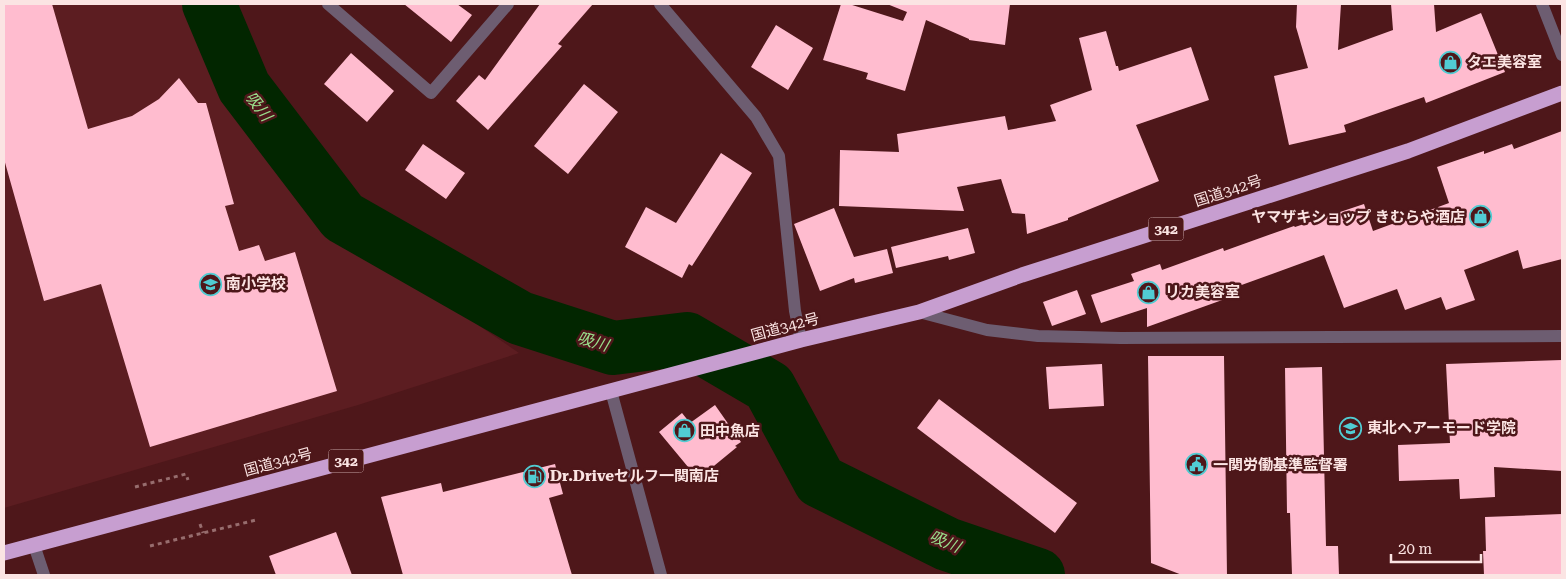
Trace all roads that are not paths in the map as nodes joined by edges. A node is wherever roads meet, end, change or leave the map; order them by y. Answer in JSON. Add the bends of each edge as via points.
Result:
{"nodes":[{"id":1,"x":328,"y":4,"type":"edge"},
{"id":2,"x":508,"y":4,"type":"edge"},
{"id":3,"x":660,"y":4,"type":"edge"},
{"id":4,"x":1542,"y":4,"type":"edge"},
{"id":5,"x":1562,"y":55,"type":"edge"},
{"id":6,"x":1562,"y":93,"type":"edge"},
{"id":7,"x":920,"y":312,"type":"junction"},
{"id":8,"x":1562,"y":336,"type":"edge"},
{"id":9,"x":801,"y":340,"type":"junction"},
{"id":10,"x":611,"y":391,"type":"junction"},
{"id":11,"x":34,"y":545,"type":"junction"},
{"id":12,"x":4,"y":553,"type":"edge"},
{"id":13,"x":44,"y":575,"type":"edge"},
{"id":14,"x":661,"y":575,"type":"edge"}],
"edges":[{"from":1,"to":2,"type":"street","via":[[431,93]]},
{"from":3,"to":9,"type":"street","via":[[756,117],[779,156],[795,311]]},
{"from":4,"to":5,"type":"street"},
{"from":6,"to":7,"type":"highway","name":"国道342号","number":"342","via":[[1408,151],[1022,275]]},
{"from":7,"to":8,"type":"street","via":[[987,330],[1038,336]]},
{"from":7,"to":9,"type":"highway","name":"国道342号","number":"342"},
{"from":9,"to":10,"type":"highway","name":"国道342号","number":"342"},
{"from":10,"to":11,"type":"highway","name":"国道342号","number":"342"},
{"from":10,"to":14,"type":"street"},
{"from":11,"to":12,"type":"highway","name":"国道342号","number":"342"},
{"from":11,"to":13,"type":"street"}]}
